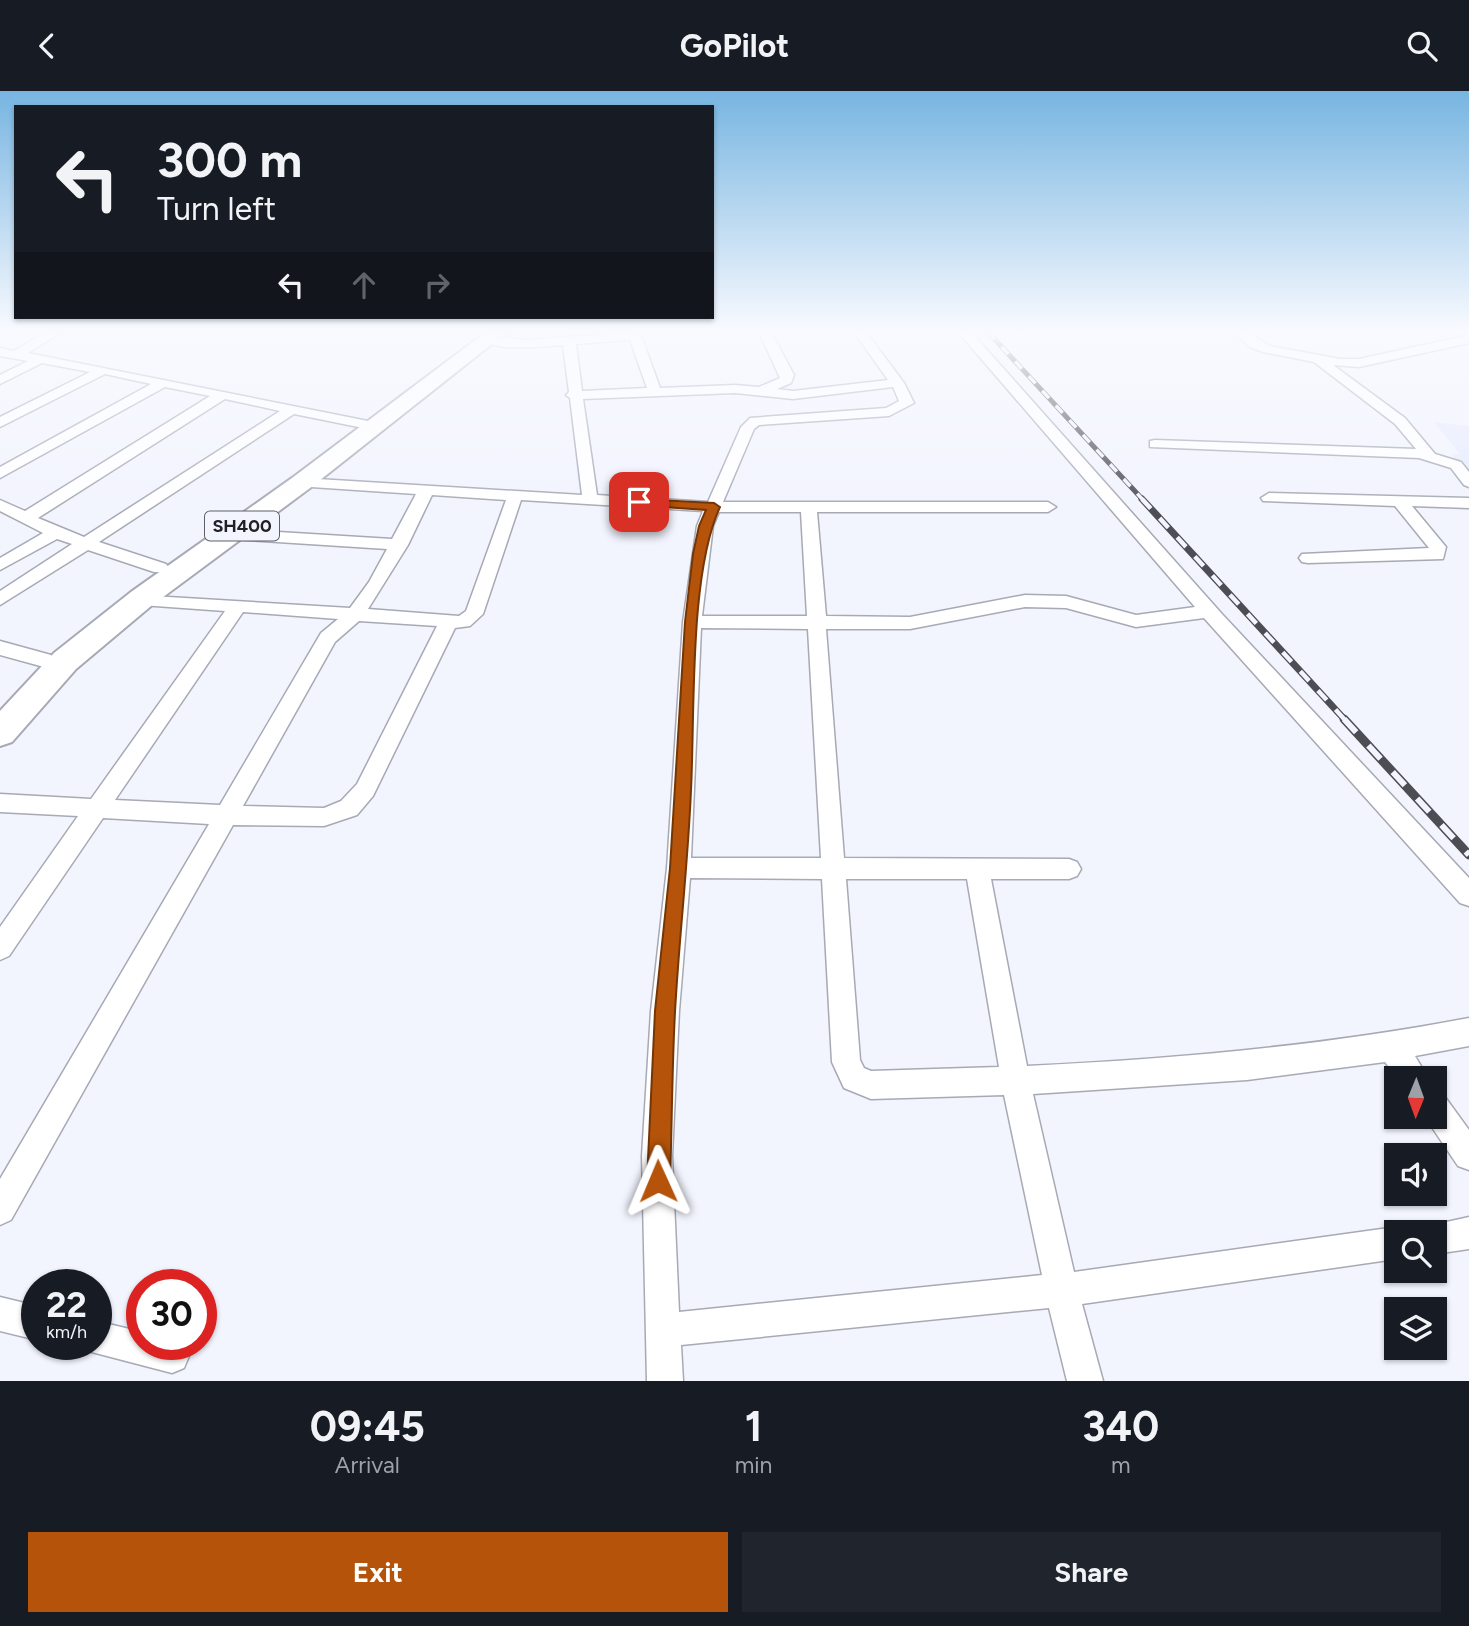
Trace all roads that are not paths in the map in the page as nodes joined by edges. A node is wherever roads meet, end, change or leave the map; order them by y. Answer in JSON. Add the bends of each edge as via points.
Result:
{"nodes":[{"id":1,"x":60,"y":392,"type":"edge"},
{"id":2,"x":146,"y":392,"type":"edge"},
{"id":3,"x":210,"y":392,"type":"edge"},
{"id":4,"x":412,"y":392,"type":"edge"},
{"id":5,"x":618,"y":392,"type":"edge"},
{"id":6,"x":760,"y":392,"type":"edge"},
{"id":7,"x":817,"y":392,"type":"edge"},
{"id":8,"x":902,"y":392,"type":"edge"},
{"id":9,"x":1017,"y":392,"type":"edge"},
{"id":10,"x":1361,"y":392,"type":"edge"},
{"id":11,"x":222,"y":395,"type":"junction"},
{"id":12,"x":573,"y":395,"type":"joint"},
{"id":13,"x":292,"y":409,"type":"junction"},
{"id":14,"x":0,"y":423,"type":"edge"},
{"id":15,"x":367,"y":425,"type":"junction"},
{"id":16,"x":1155,"y":444,"type":"dead end"},
{"id":17,"x":1429,"y":456,"type":"junction"},
{"id":18,"x":0,"y":473,"type":"edge"},
{"id":19,"x":1469,"y":482,"type":"edge"},
{"id":20,"x":301,"y":483,"type":"junction"},
{"id":21,"x":426,"y":491,"type":"junction"},
{"id":22,"x":515,"y":495,"type":"junction"},
{"id":23,"x":1269,"y":498,"type":"dead end"},
{"id":24,"x":590,"y":499,"type":"junction"},
{"id":25,"x":1399,"y":501,"type":"junction"},
{"id":26,"x":1469,"y":503,"type":"edge"},
{"id":27,"x":0,"y":505,"type":"edge"},
{"id":28,"x":809,"y":506,"type":"junction"},
{"id":29,"x":714,"y":507,"type":"junction"},
{"id":30,"x":1048,"y":507,"type":"dead end"},
{"id":31,"x":26,"y":518,"type":"junction"},
{"id":32,"x":55,"y":533,"type":"junction"},
{"id":33,"x":231,"y":534,"type":"junction"},
{"id":34,"x":84,"y":544,"type":"junction"},
{"id":35,"x":400,"y":545,"type":"junction"},
{"id":36,"x":1308,"y":558,"type":"dead end"},
{"id":37,"x":0,"y":565,"type":"edge"},
{"id":38,"x":160,"y":568,"type":"junction"},
{"id":39,"x":0,"y":599,"type":"edge"},
{"id":40,"x":141,"y":599,"type":"junction"},
{"id":41,"x":237,"y":607,"type":"junction"},
{"id":42,"x":1209,"y":611,"type":"junction"},
{"id":43,"x":355,"y":614,"type":"junction"},
{"id":44,"x":448,"y":622,"type":"junction"},
{"id":45,"x":692,"y":622,"type":"junction"},
{"id":46,"x":817,"y":624,"type":"junction"},
{"id":47,"x":0,"y":649,"type":"edge"},
{"id":48,"x":44,"y":660,"type":"junction"},
{"id":49,"x":0,"y":706,"type":"edge"},
{"id":50,"x":0,"y":733,"type":"edge"},
{"id":51,"x":0,"y":803,"type":"edge"},
{"id":52,"x":97,"y":807,"type":"junction"},
{"id":53,"x":224,"y":815,"type":"junction"},
{"id":54,"x":833,"y":867,"type":"junction"},
{"id":55,"x":679,"y":868,"type":"junction"},
{"id":56,"x":1069,"y":869,"type":"dead end"},
{"id":57,"x":977,"y":870,"type":"junction"},
{"id":58,"x":1469,"y":895,"type":"edge"},
{"id":59,"x":0,"y":948,"type":"edge"},
{"id":60,"x":1469,"y":1033,"type":"edge"},
{"id":61,"x":1393,"y":1049,"type":"junction"},
{"id":62,"x":1405,"y":1066,"type":"edge"},
{"id":63,"x":1014,"y":1082,"type":"junction"},
{"id":64,"x":1447,"y":1124,"type":"edge"},
{"id":65,"x":1469,"y":1155,"type":"edge"},
{"id":66,"x":0,"y":1209,"type":"edge"},
{"id":67,"x":1469,"y":1233,"type":"edge"},
{"id":68,"x":1447,"y":1236,"type":"edge"},
{"id":69,"x":1384,"y":1245,"type":"edge"},
{"id":70,"x":1060,"y":1290,"type":"junction"},
{"id":71,"x":0,"y":1314,"type":"edge"},
{"id":72,"x":21,"y":1319,"type":"edge"},
{"id":73,"x":665,"y":1330,"type":"junction"},
{"id":74,"x":665,"y":1381,"type":"edge"},
{"id":75,"x":1084,"y":1381,"type":"edge"}],
"edges":[{"from":1,"to":14,"type":"street"},
{"from":2,"to":18,"type":"street"},
{"from":3,"to":11,"type":"street"},
{"from":4,"to":15,"type":"main road","number":"SH400"},
{"from":5,"to":12,"type":"street"},
{"from":6,"to":7,"type":"street"},
{"from":8,"to":29,"type":"street","via":[[908,403],[902,408],[755,421],[748,427]]},
{"from":9,"to":42,"type":"street"},
{"from":10,"to":17,"type":"street","via":[[1400,421]]},
{"from":11,"to":13,"type":"street"},
{"from":11,"to":31,"type":"street"},
{"from":12,"to":24,"type":"street"},
{"from":13,"to":15,"type":"street"},
{"from":13,"to":34,"type":"street"},
{"from":15,"to":20,"type":"main road","number":"SH400"},
{"from":15,"to":38,"type":"main road","number":"SH400"},
{"from":16,"to":17,"type":"street"},
{"from":17,"to":19,"type":"street","via":[[1456,465]]},
{"from":20,"to":21,"type":"street"},
{"from":20,"to":33,"type":"main road","number":"SH400"},
{"from":21,"to":22,"type":"street"},
{"from":21,"to":35,"type":"street"},
{"from":22,"to":24,"type":"street"},
{"from":22,"to":44,"type":"street","via":[[474,614],[463,622]]},
{"from":23,"to":25,"type":"street"},
{"from":24,"to":29,"type":"street"},
{"from":25,"to":26,"type":"street"},
{"from":25,"to":36,"type":"street","via":[[1438,547],[1437,555]]},
{"from":27,"to":31,"type":"street"},
{"from":28,"to":29,"type":"street"},
{"from":28,"to":30,"type":"street"},
{"from":28,"to":46,"type":"street"},
{"from":29,"to":45,"type":"street","via":[[699,554]]},
{"from":31,"to":32,"type":"street"},
{"from":32,"to":34,"type":"street"},
{"from":32,"to":37,"type":"street"},
{"from":33,"to":35,"type":"street"},
{"from":33,"to":40,"type":"main road","number":"SH400"},
{"from":34,"to":38,"type":"street"},
{"from":34,"to":39,"type":"street"},
{"from":35,"to":43,"type":"street"},
{"from":38,"to":48,"type":"main road","number":"SH400"},
{"from":40,"to":41,"type":"street"},
{"from":40,"to":50,"type":"main road","number":"SH400","via":[[65,661]]},
{"from":41,"to":43,"type":"street"},
{"from":41,"to":52,"type":"street"},
{"from":42,"to":46,"type":"street","via":[[1136,621],[1066,602],[1025,601],[925,622]]},
{"from":42,"to":58,"type":"street"},
{"from":43,"to":44,"type":"street"},
{"from":43,"to":53,"type":"street","via":[[328,638]]},
{"from":44,"to":53,"type":"street","via":[[365,790],[349,808],[324,817]]},
{"from":45,"to":46,"type":"street"},
{"from":45,"to":55,"type":"street"},
{"from":46,"to":54,"type":"street"},
{"from":47,"to":48,"type":"street"},
{"from":48,"to":49,"type":"main road","number":"SH400"},
{"from":51,"to":52,"type":"street"},
{"from":52,"to":53,"type":"street"},
{"from":52,"to":59,"type":"street"},
{"from":53,"to":66,"type":"street"},
{"from":54,"to":55,"type":"street"},
{"from":54,"to":57,"type":"street"},
{"from":54,"to":63,"type":"street","via":[[846,1062],[854,1078],[871,1085]]},
{"from":55,"to":73,"type":"street","via":[[657,1156]]},
{"from":56,"to":57,"type":"street"},
{"from":57,"to":63,"type":"street"},
{"from":60,"to":61,"type":"street"},
{"from":61,"to":62,"type":"street"},
{"from":61,"to":63,"type":"street","via":[[1263,1064]]},
{"from":63,"to":70,"type":"street"},
{"from":64,"to":65,"type":"street"},
{"from":67,"to":68,"type":"street"},
{"from":69,"to":70,"type":"street"},
{"from":70,"to":73,"type":"street"},
{"from":70,"to":75,"type":"street"},
{"from":71,"to":72,"type":"street"},
{"from":73,"to":74,"type":"street"}]}
